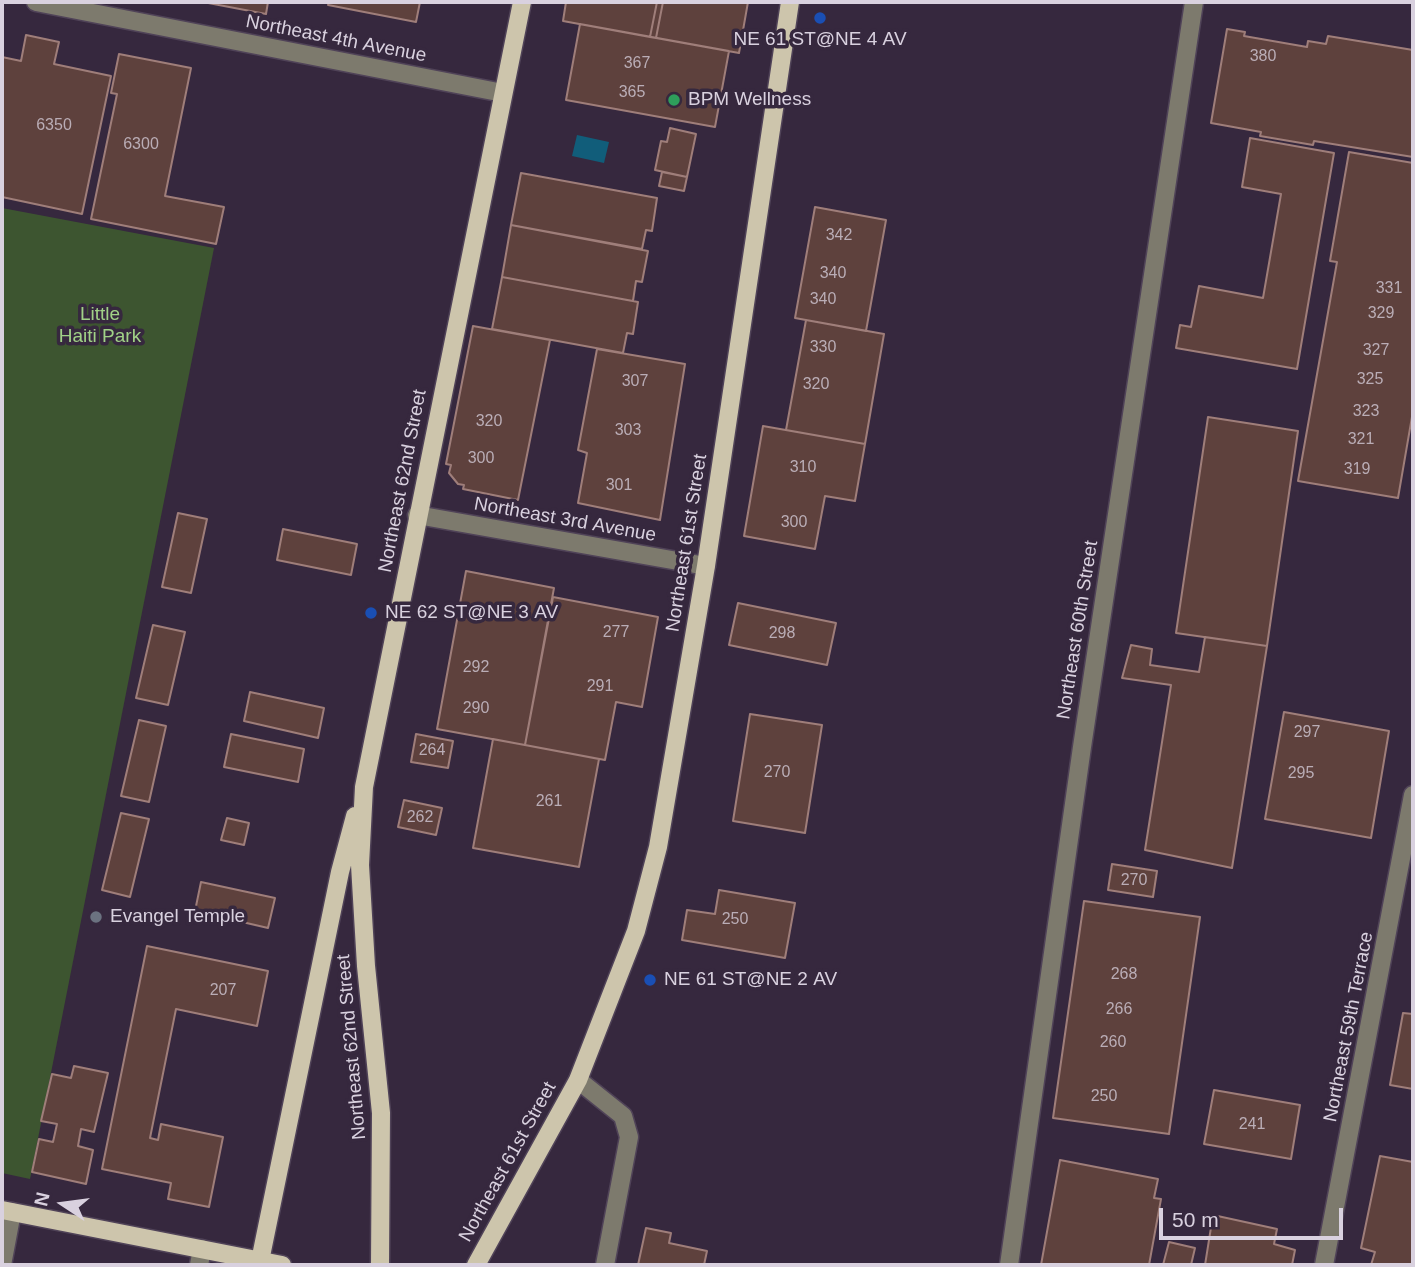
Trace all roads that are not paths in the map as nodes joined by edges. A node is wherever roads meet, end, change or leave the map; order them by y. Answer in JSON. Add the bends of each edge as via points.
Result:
{"nodes":[{"id":1,"x":36,"y":2,"type":"edge"},
{"id":2,"x":522,"y":2,"type":"edge"},
{"id":3,"x":790,"y":2,"type":"edge"},
{"id":4,"x":1195,"y":2,"type":"edge"},
{"id":5,"x":503,"y":93,"type":"junction"},
{"id":6,"x":417,"y":515,"type":"junction"},
{"id":7,"x":706,"y":566,"type":"junction"},
{"id":8,"x":363,"y":788,"type":"junction"},
{"id":9,"x":1413,"y":795,"type":"edge"},
{"id":10,"x":578,"y":1080,"type":"junction"},
{"id":11,"x":7,"y":1211,"type":"edge"},
{"id":12,"x":200,"y":1257,"type":"edge"},
{"id":13,"x":260,"y":1261,"type":"junction"},
{"id":14,"x":2,"y":1265,"type":"edge"},
{"id":15,"x":282,"y":1265,"type":"edge"},
{"id":16,"x":380,"y":1265,"type":"edge"},
{"id":17,"x":476,"y":1265,"type":"edge"},
{"id":18,"x":605,"y":1265,"type":"edge"},
{"id":19,"x":1009,"y":1265,"type":"edge"},
{"id":20,"x":1324,"y":1265,"type":"edge"}],
"edges":[{"from":1,"to":5,"type":"street","name":"Northeast 4th Avenue"},
{"from":2,"to":5,"type":"main road","name":"Northeast 62nd Street"},
{"from":3,"to":7,"type":"main road","name":"Northeast 61st Street"},
{"from":4,"to":19,"type":"street","name":"Northeast 60th Street"},
{"from":5,"to":6,"type":"main road","name":"Northeast 62nd Street"},
{"from":6,"to":7,"type":"street","name":"Northeast 3rd Avenue"},
{"from":6,"to":8,"type":"main road","name":"Northeast 62nd Street"},
{"from":7,"to":10,"type":"main road","name":"Northeast 61st Street","via":[[658,847],[636,931]]},
{"from":8,"to":13,"type":"main road","via":[[340,872]]},
{"from":8,"to":16,"type":"main road","name":"Northeast 62nd Street","via":[[360,865],[381,1114]]},
{"from":9,"to":20,"type":"street","name":"Northeast 59th Terrace"},
{"from":10,"to":17,"type":"main road","name":"Northeast 61st Street"},
{"from":10,"to":18,"type":"street","name":"Northeast 61st Street","via":[[622,1116],[629,1137]]},
{"from":11,"to":12,"type":"main road"},
{"from":11,"to":14,"type":"street"},
{"from":12,"to":13,"type":"main road"},
{"from":13,"to":15,"type":"main road"}]}
